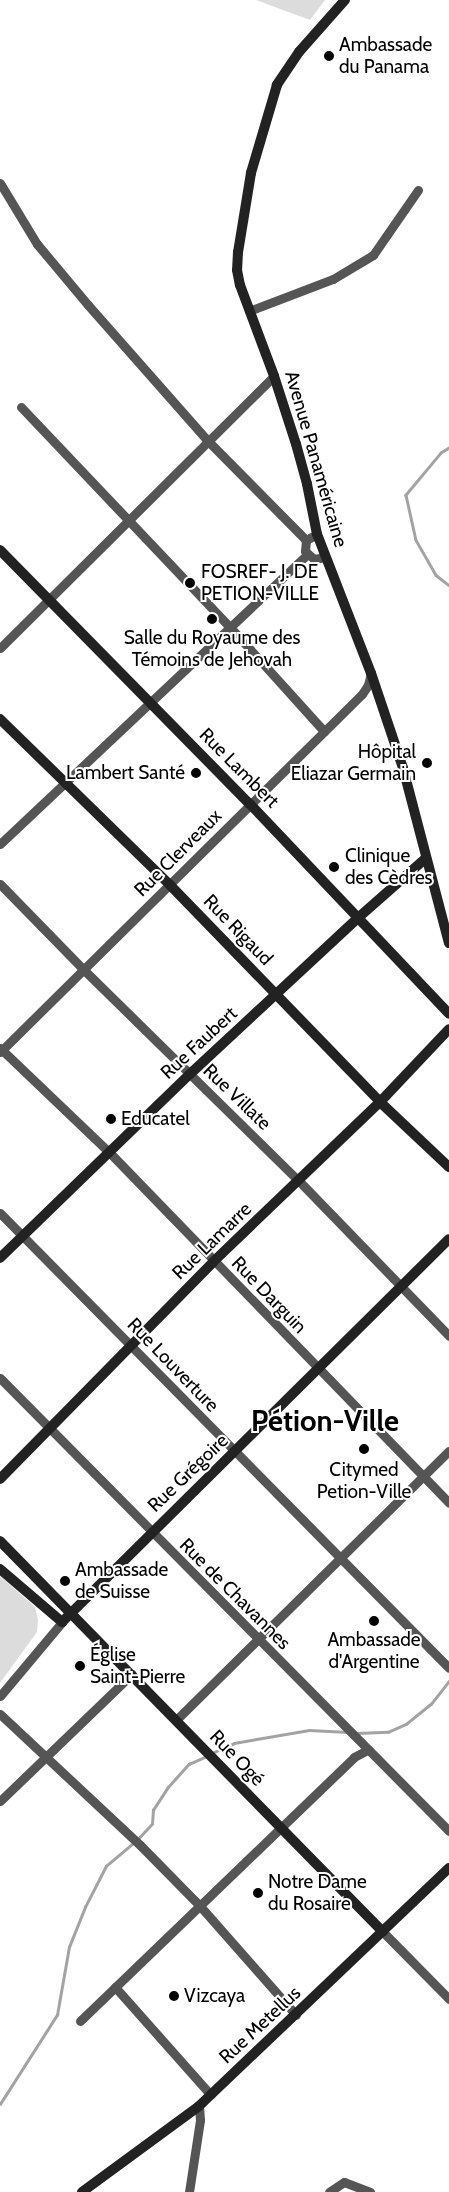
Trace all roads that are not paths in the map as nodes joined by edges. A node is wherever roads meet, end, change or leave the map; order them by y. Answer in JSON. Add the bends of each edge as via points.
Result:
{"nodes":[{"id":1,"x":345,"y":0,"type":"edge"},
{"id":2,"x":0,"y":183,"type":"edge"},
{"id":3,"x":418,"y":190,"type":"dead end"},
{"id":4,"x":249,"y":311,"type":"junction"},
{"id":5,"x":274,"y":376,"type":"junction"},
{"id":6,"x":21,"y":407,"type":"dead end"},
{"id":7,"x":208,"y":440,"type":"junction"},
{"id":8,"x":129,"y":521,"type":"junction"},
{"id":9,"x":317,"y":534,"type":"junction"},
{"id":10,"x":306,"y":540,"type":"junction"},
{"id":11,"x":0,"y":550,"type":"edge"},
{"id":12,"x":307,"y":555,"type":"junction"},
{"id":13,"x":326,"y":557,"type":"junction"},
{"id":14,"x":49,"y":600,"type":"junction"},
{"id":15,"x":229,"y":626,"type":"junction"},
{"id":16,"x":0,"y":648,"type":"edge"},
{"id":17,"x":371,"y":673,"type":"junction"},
{"id":18,"x":148,"y":702,"type":"junction"},
{"id":19,"x":0,"y":719,"type":"edge"},
{"id":20,"x":324,"y":732,"type":"junction"},
{"id":21,"x":64,"y":783,"type":"junction"},
{"id":22,"x":250,"y":804,"type":"junction"},
{"id":23,"x":0,"y":844,"type":"edge"},
{"id":24,"x":426,"y":858,"type":"junction"},
{"id":25,"x":0,"y":884,"type":"edge"},
{"id":26,"x":170,"y":885,"type":"junction"},
{"id":27,"x":358,"y":917,"type":"junction"},
{"id":28,"x":449,"y":943,"type":"edge"},
{"id":29,"x":83,"y":969,"type":"junction"},
{"id":30,"x":277,"y":995,"type":"junction"},
{"id":31,"x":449,"y":1014,"type":"edge"},
{"id":32,"x":449,"y":1028,"type":"edge"},
{"id":33,"x":1,"y":1050,"type":"edge"},
{"id":34,"x":190,"y":1074,"type":"junction"},
{"id":35,"x":380,"y":1102,"type":"junction"},
{"id":36,"x":110,"y":1153,"type":"junction"},
{"id":37,"x":449,"y":1167,"type":"edge"},
{"id":38,"x":299,"y":1180,"type":"junction"},
{"id":39,"x":0,"y":1213,"type":"edge"},
{"id":40,"x":22,"y":1236,"type":"junction"},
{"id":41,"x":449,"y":1238,"type":"edge"},
{"id":42,"x":0,"y":1258,"type":"edge"},
{"id":43,"x":213,"y":1262,"type":"junction"},
{"id":44,"x":401,"y":1287,"type":"junction"},
{"id":45,"x":449,"y":1336,"type":"edge"},
{"id":46,"x":132,"y":1346,"type":"junction"},
{"id":47,"x":319,"y":1370,"type":"junction"},
{"id":48,"x":0,"y":1378,"type":"edge"},
{"id":49,"x":50,"y":1430,"type":"junction"},
{"id":50,"x":235,"y":1451,"type":"junction"},
{"id":51,"x":449,"y":1451,"type":"edge"},
{"id":52,"x":423,"y":1476,"type":"junction"},
{"id":53,"x":0,"y":1479,"type":"edge"},
{"id":54,"x":449,"y":1503,"type":"edge"},
{"id":55,"x":152,"y":1533,"type":"junction"},
{"id":56,"x":0,"y":1541,"type":"edge"},
{"id":57,"x":340,"y":1559,"type":"junction"},
{"id":58,"x":0,"y":1569,"type":"edge"},
{"id":59,"x":72,"y":1612,"type":"junction"},
{"id":60,"x":62,"y":1622,"type":"junction"},
{"id":61,"x":258,"y":1639,"type":"junction"},
{"id":62,"x":449,"y":1668,"type":"edge"},
{"id":63,"x":132,"y":1674,"type":"junction"},
{"id":64,"x":0,"y":1696,"type":"edge"},
{"id":65,"x":0,"y":1714,"type":"edge"},
{"id":66,"x":176,"y":1720,"type":"junction"},
{"id":67,"x":367,"y":1750,"type":"junction"},
{"id":68,"x":45,"y":1756,"type":"junction"},
{"id":69,"x":0,"y":1801,"type":"edge"},
{"id":70,"x":281,"y":1828,"type":"junction"},
{"id":71,"x":449,"y":1831,"type":"edge"},
{"id":72,"x":449,"y":1868,"type":"edge"},
{"id":73,"x":200,"y":1906,"type":"junction"},
{"id":74,"x":383,"y":1932,"type":"junction"},
{"id":75,"x":115,"y":1987,"type":"junction"},
{"id":76,"x":449,"y":1999,"type":"edge"},
{"id":77,"x":296,"y":2015,"type":"junction"},
{"id":78,"x":80,"y":2021,"type":"dead end"},
{"id":79,"x":211,"y":2095,"type":"junction"},
{"id":80,"x":199,"y":2106,"type":"junction"},
{"id":81,"x":82,"y":2192,"type":"edge"},
{"id":82,"x":189,"y":2192,"type":"edge"},
{"id":83,"x":328,"y":2192,"type":"edge"},
{"id":84,"x":370,"y":2192,"type":"edge"}],
"edges":[{"from":1,"to":4,"type":"main road","name":"Avenue Panaméricaine","via":[[309,40],[277,85],[251,173],[238,252],[238,276]]},
{"from":2,"to":7,"type":"street","via":[[37,244]]},
{"from":3,"to":4,"type":"street","via":[[372,255],[333,279]]},
{"from":4,"to":5,"type":"main road","name":"Avenue Panaméricaine"},
{"from":5,"to":7,"type":"street"},
{"from":5,"to":9,"type":"main road","name":"Avenue Panaméricaine","via":[[307,484]]},
{"from":6,"to":8,"type":"street"},
{"from":7,"to":8,"type":"street"},
{"from":7,"to":10,"type":"street"},
{"from":8,"to":14,"type":"street"},
{"from":8,"to":15,"type":"street"},
{"from":9,"to":10,"type":"street"},
{"from":9,"to":13,"type":"main road","name":"Avenue Panaméricaine"},
{"from":10,"to":12,"type":"street","via":[[304,548]]},
{"from":11,"to":14,"type":"main road","name":"Rue Lambert"},
{"from":12,"to":13,"type":"street","via":[[317,560]]},
{"from":12,"to":15,"type":"street"},
{"from":13,"to":17,"type":"main road","name":"Avenue Panaméricaine"},
{"from":14,"to":16,"type":"street"},
{"from":14,"to":18,"type":"main road","name":"Rue Lambert"},
{"from":15,"to":18,"type":"street"},
{"from":15,"to":20,"type":"street"},
{"from":17,"to":20,"type":"street","name":"Rue Clerveaux","via":[[362,694]]},
{"from":17,"to":24,"type":"main road","name":"Avenue Panaméricaine","via":[[403,768]]},
{"from":18,"to":21,"type":"street"},
{"from":18,"to":22,"type":"main road","name":"Rue Lambert"},
{"from":19,"to":21,"type":"main road","name":"Rue Rigaud"},
{"from":20,"to":22,"type":"street","name":"Rue Clerveaux"},
{"from":21,"to":23,"type":"street"},
{"from":21,"to":26,"type":"main road","name":"Rue Rigaud"},
{"from":22,"to":26,"type":"street","name":"Rue Clerveaux"},
{"from":22,"to":27,"type":"main road","name":"Rue Lambert"},
{"from":24,"to":27,"type":"main road","name":"Rue Faubert"},
{"from":24,"to":28,"type":"main road","name":"Avenue Panaméricaine"},
{"from":25,"to":29,"type":"street","name":"Rue Villate"},
{"from":26,"to":29,"type":"street","name":"Rue Clerveaux"},
{"from":26,"to":30,"type":"main road","name":"Rue Rigaud"},
{"from":27,"to":30,"type":"main road","name":"Rue Faubert"},
{"from":27,"to":31,"type":"main road","name":"Rue Lambert"},
{"from":29,"to":33,"type":"street","name":"Rue Clerveaux"},
{"from":29,"to":34,"type":"street","name":"Rue Villate"},
{"from":30,"to":34,"type":"main road","name":"Rue Faubert"},
{"from":30,"to":35,"type":"main road","name":"Rue Rigaud"},
{"from":32,"to":35,"type":"main road","name":"Rue Lamarre"},
{"from":33,"to":36,"type":"street","name":"Rue Darguin"},
{"from":34,"to":36,"type":"main road","name":"Rue Faubert"},
{"from":34,"to":38,"type":"street","name":"Rue Villate"},
{"from":35,"to":37,"type":"main road","name":"Rue Rigaud"},
{"from":35,"to":38,"type":"main road","name":"Rue Lamarre"},
{"from":36,"to":40,"type":"main road","name":"Rue Faubert"},
{"from":36,"to":43,"type":"street","name":"Rue Darguin"},
{"from":38,"to":43,"type":"main road","name":"Rue Lamarre"},
{"from":38,"to":44,"type":"street","name":"Rue Villate"},
{"from":39,"to":40,"type":"street","name":"Rue Louverture"},
{"from":40,"to":42,"type":"main road","name":"Rue Faubert"},
{"from":40,"to":46,"type":"street","name":"Rue Louverture"},
{"from":41,"to":44,"type":"main road","name":"Rue Grégoire"},
{"from":43,"to":46,"type":"main road","name":"Rue Lamarre"},
{"from":43,"to":47,"type":"street","name":"Rue Darguin"},
{"from":44,"to":45,"type":"street","name":"Rue Villate"},
{"from":44,"to":47,"type":"main road","name":"Rue Grégoire"},
{"from":46,"to":49,"type":"main road","name":"Rue Lamarre"},
{"from":46,"to":50,"type":"street","name":"Rue Louverture"},
{"from":47,"to":50,"type":"main road","name":"Rue Grégoire"},
{"from":47,"to":52,"type":"street","name":"Rue Darguin"},
{"from":48,"to":49,"type":"street","name":"Rue de Chavannes"},
{"from":49,"to":53,"type":"main road","name":"Rue Lamarre"},
{"from":49,"to":55,"type":"street","name":"Rue de Chavannes"},
{"from":50,"to":55,"type":"main road","name":"Rue Grégoire"},
{"from":50,"to":57,"type":"street","name":"Rue Louverture"},
{"from":51,"to":52,"type":"street"},
{"from":52,"to":54,"type":"street","name":"Rue Darguin"},
{"from":52,"to":57,"type":"street"},
{"from":55,"to":59,"type":"main road","name":"Rue Grégoire"},
{"from":55,"to":61,"type":"street","name":"Rue de Chavannes"},
{"from":56,"to":59,"type":"main road","name":"Rue Ogé"},
{"from":57,"to":61,"type":"street"},
{"from":57,"to":62,"type":"street","name":"Rue Louverture"},
{"from":58,"to":60,"type":"main road"},
{"from":59,"to":60,"type":"main road","name":"Rue Grégoire"},
{"from":59,"to":63,"type":"main road","name":"Rue Ogé"},
{"from":60,"to":64,"type":"street","name":"Rue Grégoire"},
{"from":61,"to":66,"type":"street"},
{"from":61,"to":67,"type":"street","name":"Rue de Chavannes"},
{"from":63,"to":66,"type":"main road","name":"Rue Ogé"},
{"from":63,"to":68,"type":"street"},
{"from":65,"to":68,"type":"street"},
{"from":66,"to":70,"type":"main road","name":"Rue Ogé"},
{"from":67,"to":70,"type":"street","via":[[354,1757]]},
{"from":67,"to":71,"type":"street","name":"Rue de Chavannes"},
{"from":68,"to":69,"type":"street"},
{"from":68,"to":73,"type":"street"},
{"from":70,"to":73,"type":"street"},
{"from":70,"to":74,"type":"main road","name":"Rue Ogé"},
{"from":72,"to":74,"type":"main road","name":"Rue Metellus"},
{"from":73,"to":75,"type":"street"},
{"from":73,"to":77,"type":"street"},
{"from":74,"to":76,"type":"street","name":"Rue Ogé"},
{"from":74,"to":77,"type":"main road","name":"Rue Metellus"},
{"from":75,"to":78,"type":"street"},
{"from":75,"to":79,"type":"street"},
{"from":77,"to":79,"type":"main road","name":"Rue Metellus"},
{"from":79,"to":80,"type":"main road","name":"Rue Metellus"},
{"from":80,"to":81,"type":"main road","name":"Rue Metellus"},
{"from":80,"to":82,"type":"street","via":[[200,2120]]},
{"from":83,"to":84,"type":"street","via":[[344,2182]]}]}
